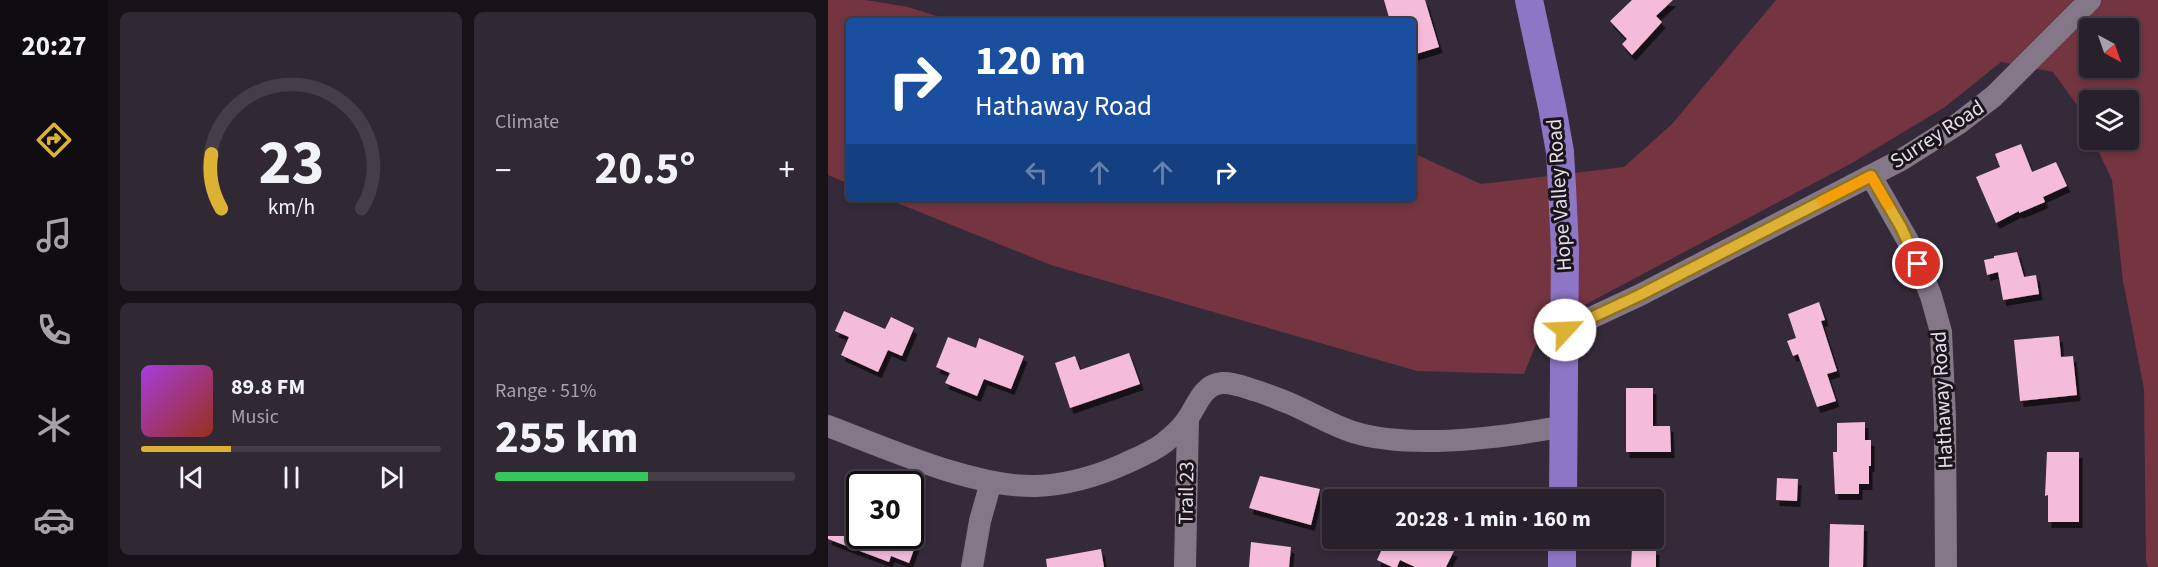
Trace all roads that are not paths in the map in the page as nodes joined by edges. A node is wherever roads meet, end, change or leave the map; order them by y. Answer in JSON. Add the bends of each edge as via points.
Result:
{"nodes":[{"id":1,"x":1529,"y":0,"type":"edge"},
{"id":2,"x":2090,"y":0,"type":"edge"},
{"id":3,"x":1871,"y":176,"type":"junction"},
{"id":4,"x":1565,"y":330,"type":"junction"},
{"id":5,"x":1188,"y":419,"type":"junction"},
{"id":6,"x":828,"y":426,"type":"edge"},
{"id":7,"x":1565,"y":426,"type":"junction"},
{"id":8,"x":991,"y":482,"type":"junction"},
{"id":9,"x":1563,"y":489,"type":"edge"},
{"id":10,"x":1562,"y":549,"type":"edge"},
{"id":11,"x":972,"y":567,"type":"edge"},
{"id":12,"x":1185,"y":567,"type":"edge"},
{"id":13,"x":1562,"y":567,"type":"edge"},
{"id":14,"x":1946,"y":567,"type":"edge"}],
"edges":[{"from":1,"to":4,"type":"main road","name":"Hope Valley Road","via":[[1560,152]]},
{"from":2,"to":3,"type":"street","name":"Surrey Road","via":[[1978,109]]},
{"from":3,"to":4,"type":"street","name":"Surrey Road"},
{"from":3,"to":14,"type":"street","name":"Hathaway Road","via":[[1912,248],[1941,332]]},
{"from":4,"to":7,"type":"main road","name":"Hope Valley Road"},
{"from":5,"to":7,"type":"street","via":[[1197,400],[1220,383],[1236,384],[1353,432],[1383,438],[1457,439]]},
{"from":5,"to":8,"type":"street","via":[[1161,445],[1100,474],[1036,486]]},
{"from":5,"to":12,"type":"street","name":"Trail 23"},
{"from":6,"to":8,"type":"street"},
{"from":7,"to":9,"type":"main road","name":"Hope Valley Road"},
{"from":8,"to":11,"type":"street"},
{"from":10,"to":13,"type":"main road"}]}
